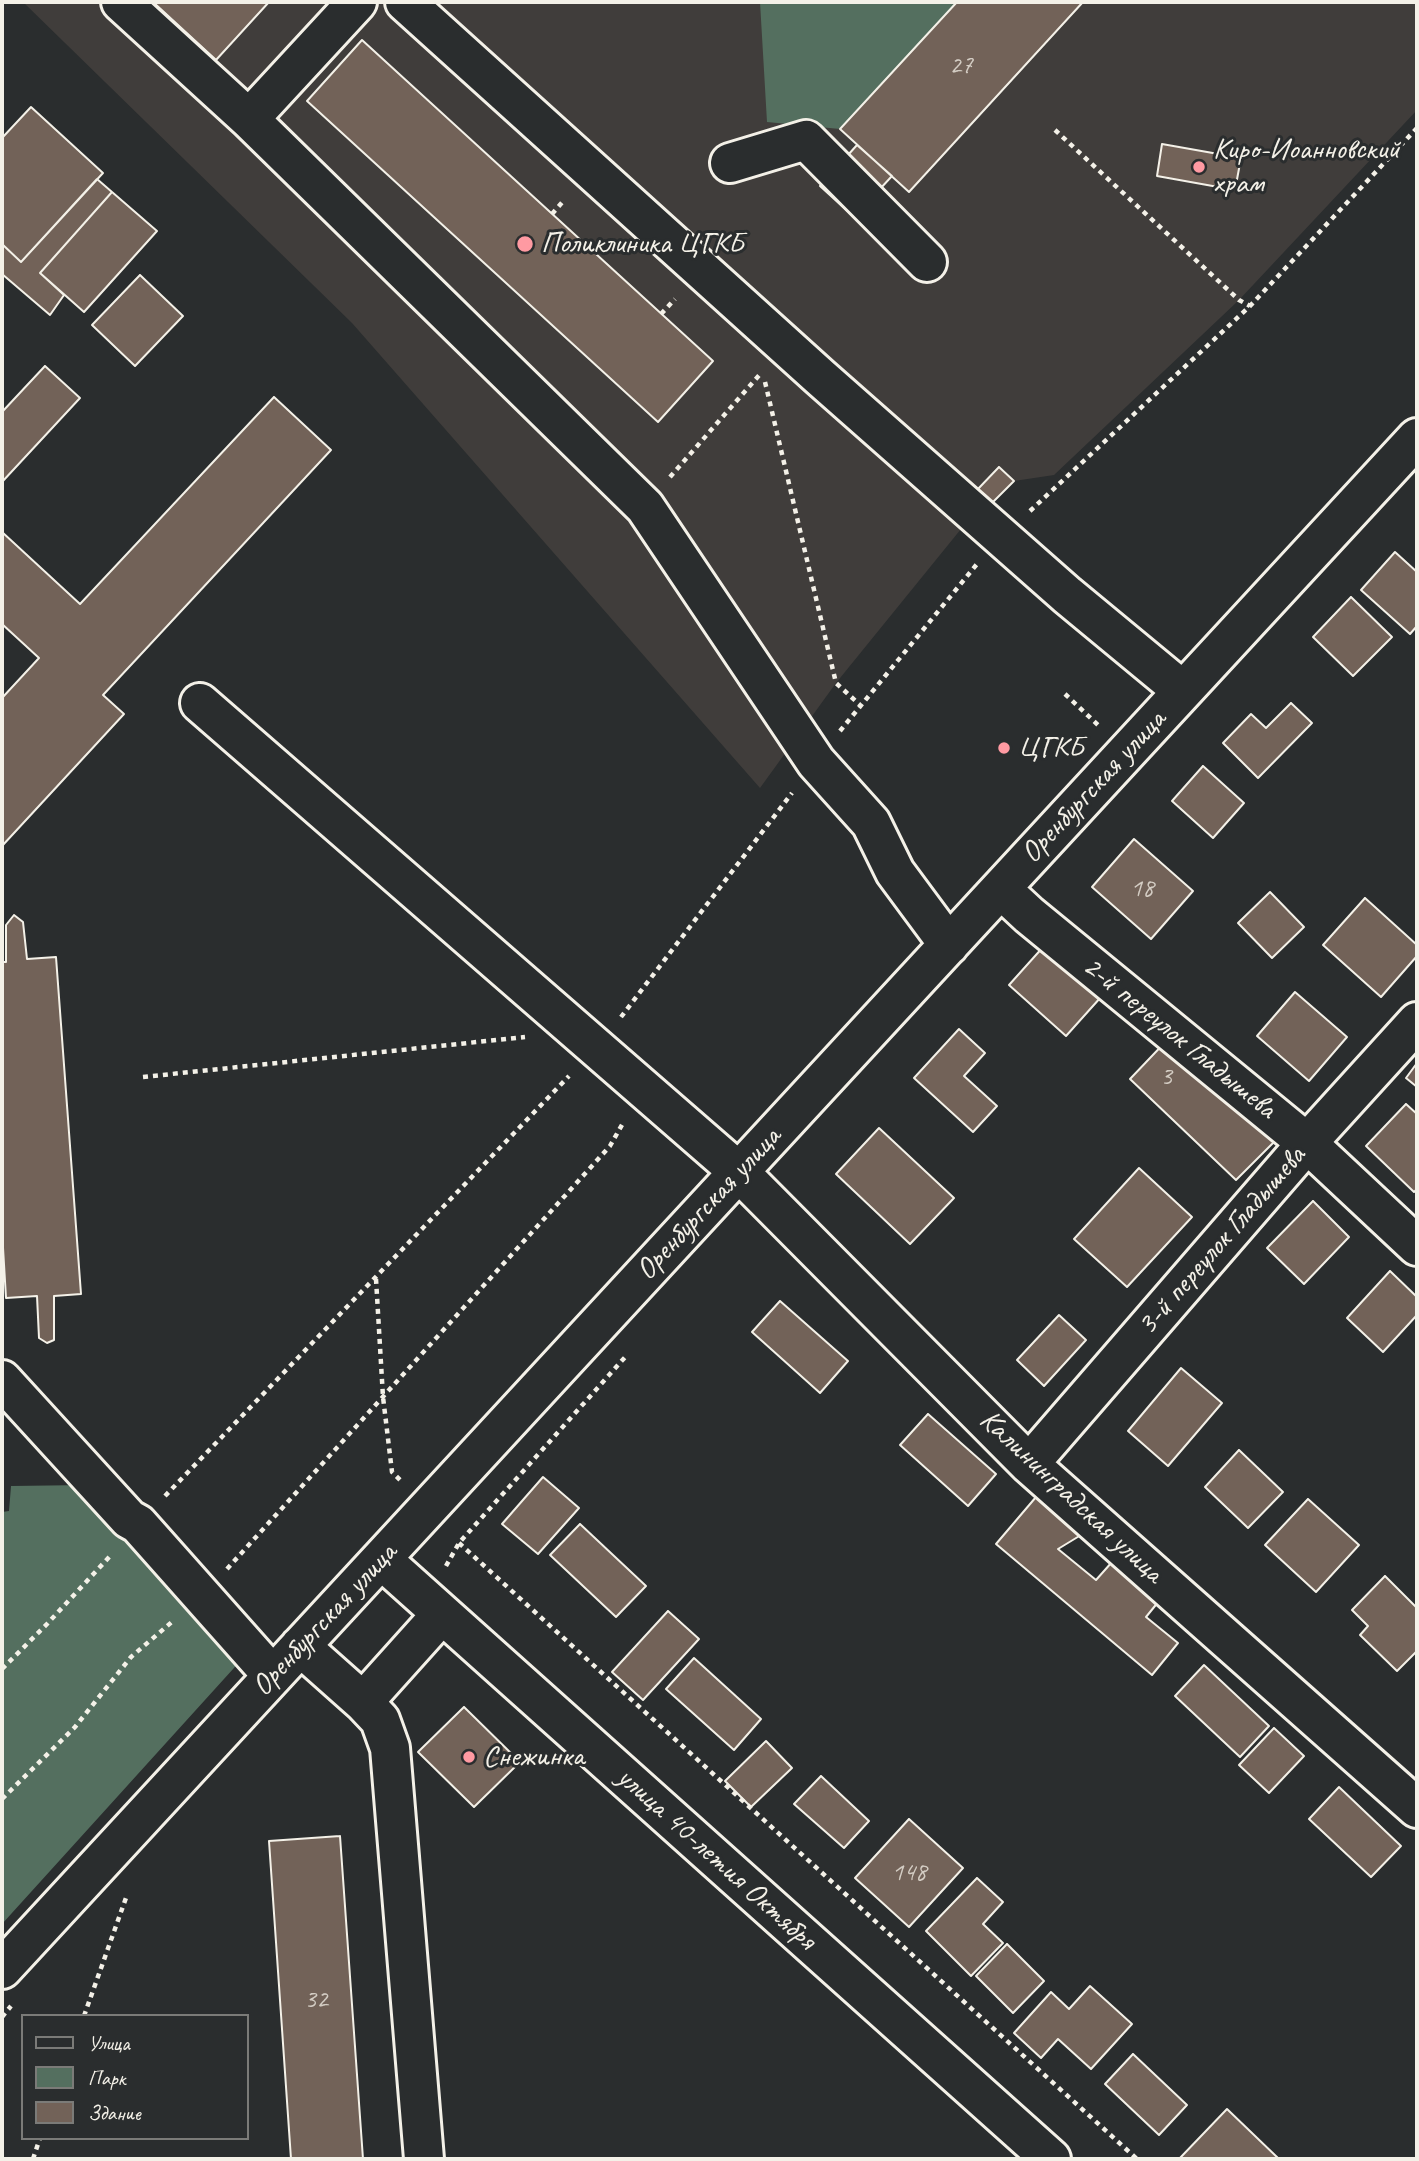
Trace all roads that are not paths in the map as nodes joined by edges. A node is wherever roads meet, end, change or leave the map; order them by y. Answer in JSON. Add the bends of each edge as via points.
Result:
{"nodes":[{"id":1,"x":121,"y":2,"type":"edge"},
{"id":2,"x":357,"y":2,"type":"edge"},
{"id":3,"x":405,"y":2,"type":"edge"},
{"id":4,"x":249,"y":118,"type":"junction"},
{"id":5,"x":730,"y":163,"type":"dead end"},
{"id":6,"x":927,"y":262,"type":"dead end"},
{"id":7,"x":1417,"y":438,"type":"edge"},
{"id":8,"x":1183,"y":691,"type":"junction"},
{"id":9,"x":200,"y":703,"type":"dead end"},
{"id":10,"x":1001,"y":889,"type":"junction"},
{"id":11,"x":949,"y":945,"type":"junction"},
{"id":12,"x":1417,"y":1022,"type":"edge"},
{"id":13,"x":1307,"y":1143,"type":"junction"},
{"id":14,"x":739,"y":1172,"type":"junction"},
{"id":15,"x":1417,"y":1246,"type":"edge"},
{"id":16,"x":2,"y":1380,"type":"edge"},
{"id":17,"x":1029,"y":1464,"type":"junction"},
{"id":18,"x":381,"y":1559,"type":"junction"},
{"id":19,"x":442,"y":1614,"type":"junction"},
{"id":20,"x":300,"y":1646,"type":"junction"},
{"id":21,"x":273,"y":1676,"type":"junction"},
{"id":22,"x":363,"y":1702,"type":"junction"},
{"id":23,"x":1417,"y":1808,"type":"edge"},
{"id":24,"x":2,"y":1969,"type":"edge"},
{"id":25,"x":424,"y":2159,"type":"edge"},
{"id":26,"x":1051,"y":2159,"type":"edge"}],
"edges":[{"from":1,"to":4,"type":"street"},
{"from":2,"to":4,"type":"street"},
{"from":3,"to":8,"type":"street","via":[[820,377]]},
{"from":4,"to":11,"type":"street","via":[[645,507],[816,762],[871,823],[895,872]]},
{"from":5,"to":6,"type":"street","via":[[806,140]]},
{"from":7,"to":8,"type":"street","name":"Оренбургская улица"},
{"from":8,"to":10,"type":"street","name":"Оренбургская улица"},
{"from":9,"to":14,"type":"street","name":"Калининградская улица"},
{"from":10,"to":11,"type":"street","name":"Оренбургская улица"},
{"from":10,"to":13,"type":"street","name":"2-й переулок Гладышева"},
{"from":11,"to":14,"type":"street","name":"Оренбургская улица"},
{"from":12,"to":13,"type":"street","name":"3-й переулок Гладышева"},
{"from":13,"to":15,"type":"street","name":"2-й переулок Гладышева"},
{"from":13,"to":17,"type":"street","name":"3-й переулок Гладышева"},
{"from":14,"to":17,"type":"street","name":"Калининградская улица"},
{"from":14,"to":18,"type":"street","name":"Оренбургская улица"},
{"from":16,"to":21,"type":"street"},
{"from":17,"to":23,"type":"street","name":"Калининградская улица"},
{"from":18,"to":19,"type":"street","name":"улица 40-летия Октября"},
{"from":18,"to":20,"type":"street","name":"Оренбургская улица"},
{"from":19,"to":22,"type":"street"},
{"from":19,"to":26,"type":"street","name":"улица 40-летия Октября"},
{"from":20,"to":21,"type":"street","name":"Оренбургская улица"},
{"from":20,"to":22,"type":"street"},
{"from":21,"to":24,"type":"street","name":"Оренбургская улица"},
{"from":22,"to":25,"type":"street","via":[[380,1720],[390,1748]]}]}
